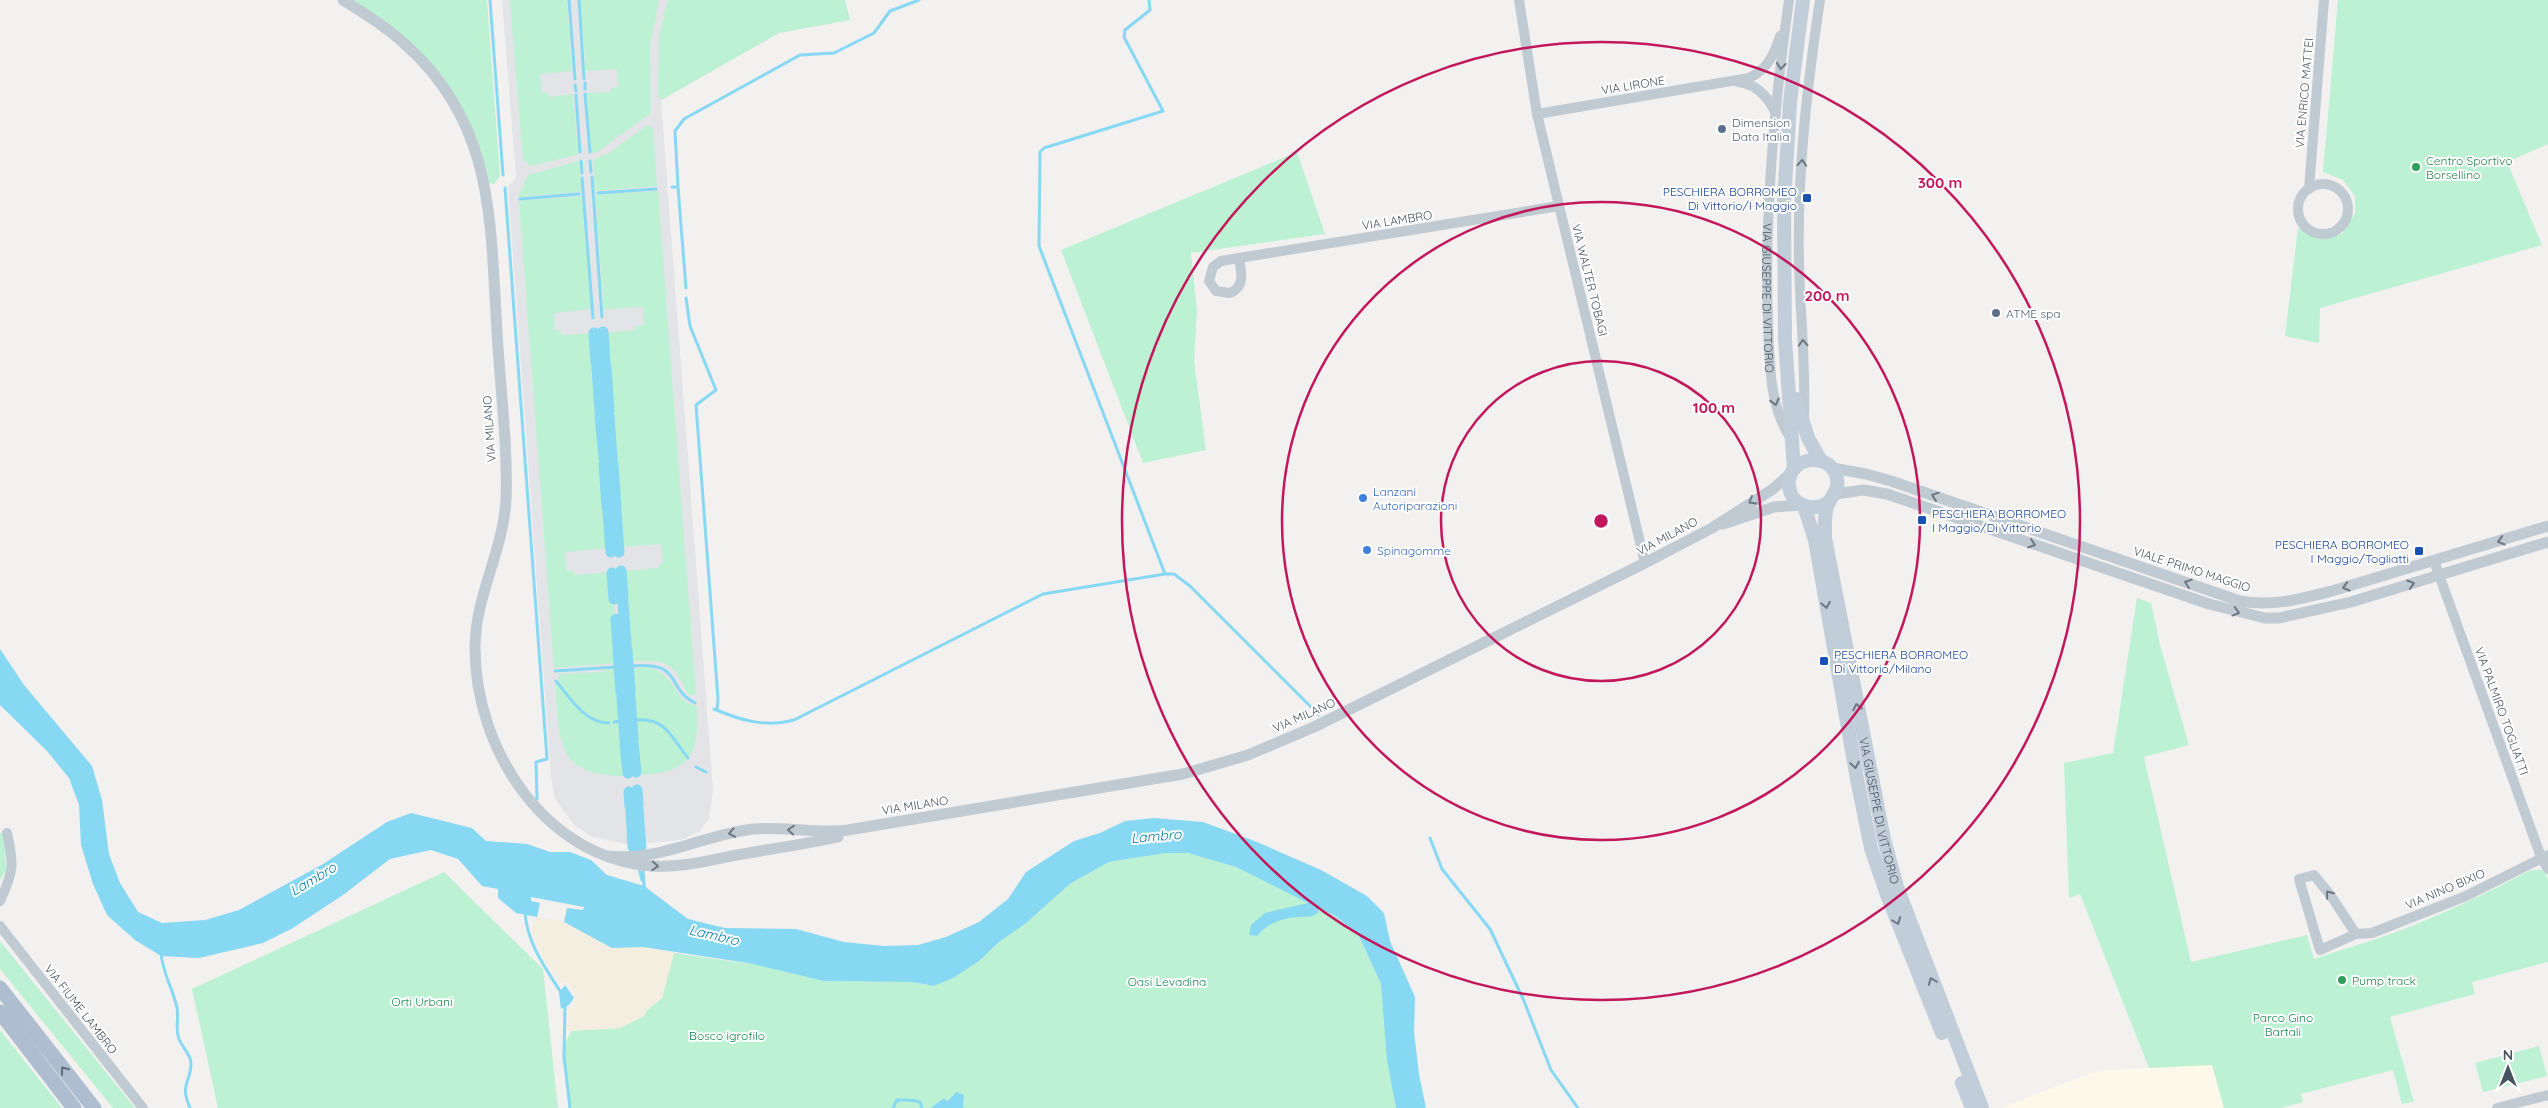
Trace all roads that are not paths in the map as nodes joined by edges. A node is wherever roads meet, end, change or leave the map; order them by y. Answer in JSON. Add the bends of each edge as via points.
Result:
{"nodes":[{"id":1,"x":343,"y":0,"type":"edge"},
{"id":2,"x":1518,"y":0,"type":"edge"},
{"id":3,"x":1789,"y":0,"type":"edge"},
{"id":4,"x":1803,"y":0,"type":"edge"},
{"id":5,"x":1820,"y":0,"type":"edge"},
{"id":6,"x":2324,"y":0,"type":"edge"},
{"id":7,"x":1788,"y":13,"type":"junction"},
{"id":8,"x":1732,"y":82,"type":"junction"},
{"id":9,"x":1538,"y":114,"type":"junction"},
{"id":10,"x":1776,"y":114,"type":"junction"},
{"id":11,"x":2308,"y":189,"type":"junction"},
{"id":12,"x":1559,"y":206,"type":"junction"},
{"id":13,"x":1239,"y":258,"type":"dead end"},
{"id":14,"x":1787,"y":366,"type":"junction"},
{"id":15,"x":1804,"y":427,"type":"junction"},
{"id":16,"x":1794,"y":442,"type":"junction"},
{"id":17,"x":1827,"y":464,"type":"junction"},
{"id":18,"x":1792,"y":471,"type":"junction"},
{"id":19,"x":1832,"y":498,"type":"junction"},
{"id":20,"x":1803,"y":505,"type":"junction"},
{"id":21,"x":2548,"y":526,"type":"edge"},
{"id":22,"x":1712,"y":528,"type":"junction"},
{"id":23,"x":2548,"y":542,"type":"edge"},
{"id":24,"x":2434,"y":561,"type":"junction"},
{"id":25,"x":1645,"y":563,"type":"junction"},
{"id":26,"x":2440,"y":575,"type":"junction"},
{"id":27,"x":874,"y":826,"type":"junction"},
{"id":28,"x":7,"y":833,"type":"dead end"},
{"id":29,"x":608,"y":856,"type":"junction"},
{"id":30,"x":2544,"y":856,"type":"edge"},
{"id":31,"x":2548,"y":869,"type":"edge"},
{"id":32,"x":0,"y":901,"type":"edge"},
{"id":33,"x":0,"y":926,"type":"edge"},
{"id":34,"x":2356,"y":934,"type":"junction"},
{"id":35,"x":0,"y":988,"type":"edge"},
{"id":36,"x":0,"y":1012,"type":"edge"},
{"id":37,"x":2548,"y":1095,"type":"edge"},
{"id":38,"x":74,"y":1108,"type":"edge"},
{"id":39,"x":94,"y":1108,"type":"edge"},
{"id":40,"x":143,"y":1108,"type":"edge"},
{"id":41,"x":1972,"y":1108,"type":"edge"},
{"id":42,"x":1982,"y":1108,"type":"edge"},
{"id":43,"x":2497,"y":1108,"type":"edge"}],
"edges":[{"from":1,"to":29,"type":"street","name":"VIA MILANO","via":[[393,34],[429,69],[458,110],[478,157],[489,216],[506,482],[501,535],[477,621],[475,656],[479,690],[503,759],[529,802],[562,832]]},
{"from":2,"to":9,"type":"street","name":"VIA WALTER TOBAGI"},
{"from":3,"to":7,"type":"street","name":"VIA GIUSEPPE DI VITTORIO"},
{"from":4,"to":14,"type":"main road","name":"VIA GIUSEPPE DI VITTORIO","via":[[1790,102],[1784,203]]},
{"from":15,"to":5,"type":"street","name":"VIA GIUSEPPE DI VITTORIO","one_way":true,"via":[[1806,383],[1799,262],[1800,202],[1806,101]]},
{"from":6,"to":11,"type":"street","name":"VIA ENRICO MATTEI"},
{"from":7,"to":8,"type":"street","name":"VIA LIRONE","via":[[1776,51],[1766,68],[1749,78]]},
{"from":7,"to":10,"type":"street","name":"VIA GIUSEPPE DI VITTORIO","one_way":true},
{"from":8,"to":9,"type":"street","name":"VIA LIRONE"},
{"from":8,"to":10,"type":"street","name":"VIA LIRONE","via":[[1744,83],[1762,92]]},
{"from":9,"to":12,"type":"street","name":"VIA WALTER TOBAGI"},
{"from":10,"to":16,"type":"street","name":"VIA GIUSEPPE DI VITTORIO","one_way":true,"via":[[1768,237],[1769,349],[1773,397]]},
{"from":11,"to":11,"type":"street","via":[[2302,195],[2298,211],[2306,226],[2321,234],[2337,229],[2347,217],[2344,194],[2331,185]]},
{"from":12,"to":13,"type":"street","name":"VIA LAMBRO"},
{"from":12,"to":25,"type":"street","name":"VIA WALTER TOBAGI"},
{"from":14,"to":15,"type":"main road","name":"VIA GIUSEPPE DI VITTORIO"},
{"from":14,"to":16,"type":"main road","name":"VIA GIUSEPPE DI VITTORIO"},
{"from":15,"to":17,"type":"main road","name":"VIA GIUSEPPE DI VITTORIO","via":[[1814,449]]},
{"from":16,"to":18,"type":"main road","name":"VIA GIUSEPPE DI VITTORIO"},
{"from":17,"to":18,"type":"main road","via":[[1807,460]]},
{"from":17,"to":19,"type":"main road","name":"VIA GIUSEPPE DI VITTORIO","via":[[1837,481]]},
{"from":24,"to":17,"type":"street","name":"VIALE PRIMO MAGGIO","one_way":true,"via":[[2299,600],[2253,604],[1891,481]]},
{"from":18,"to":20,"type":"main road","name":"VIA GIUSEPPE DI VITTORIO","via":[[1790,490],[1795,500]]},
{"from":18,"to":22,"type":"street","name":"VIA MILANO","one_way":true,"via":[[1773,489]]},
{"from":19,"to":20,"type":"main road","via":[[1818,507]]},
{"from":19,"to":26,"type":"street","one_way":true,"via":[[1864,490],[1887,494],[2208,604],[2265,618],[2279,618],[2351,602]]},
{"from":42,"to":19,"type":"main road","name":"VIA GIUSEPPE DI VITTORIO","one_way":true,"via":[[1897,887],[1884,839],[1827,549],[1825,520]]},
{"from":20,"to":22,"type":"street","name":"VIA MILANO","via":[[1774,507]]},
{"from":20,"to":41,"type":"main road","name":"VIA GIUSEPPE DI VITTORIO","one_way":true,"via":[[1815,540],[1871,848],[1911,958]]},
{"from":21,"to":24,"type":"street","name":"VIALE PRIMO MAGGIO","one_way":true},
{"from":22,"to":25,"type":"street","name":"VIA MILANO"},
{"from":23,"to":26,"type":"street"},
{"from":24,"to":26,"type":"street","name":"VIA PALMIRO TOGLIATTI"},
{"from":25,"to":27,"type":"street","name":"VIA MILANO","via":[[1322,722],[1248,754],[1183,774]]},
{"from":26,"to":30,"type":"street","name":"VIA PALMIRO TOGLIATTI"},
{"from":27,"to":29,"type":"street","name":"VIA MILANO","one_way":true,"via":[[828,832],[754,829],[723,834],[651,855]]},
{"from":29,"to":27,"type":"street","name":"VIA MILANO","one_way":true,"via":[[648,866],[686,865],[828,839]]},
{"from":28,"to":32,"type":"street","via":[[13,864]]},
{"from":30,"to":31,"type":"street","name":"VIA PALMIRO TOGLIATTI"},
{"from":30,"to":34,"type":"street","name":"VIA NINO BIXIO","via":[[2466,896],[2372,932]]},
{"from":33,"to":40,"type":"street","name":"VIA FIUME LAMBRO"},
{"from":34,"to":34,"type":"street","name":"VIA NINO BIXIO","one_way":true,"via":[[2314,875],[2299,879],[2320,950]]},
{"from":39,"to":35,"type":"main road","one_way":true},
{"from":36,"to":38,"type":"main road"},
{"from":37,"to":43,"type":"street"}]}
